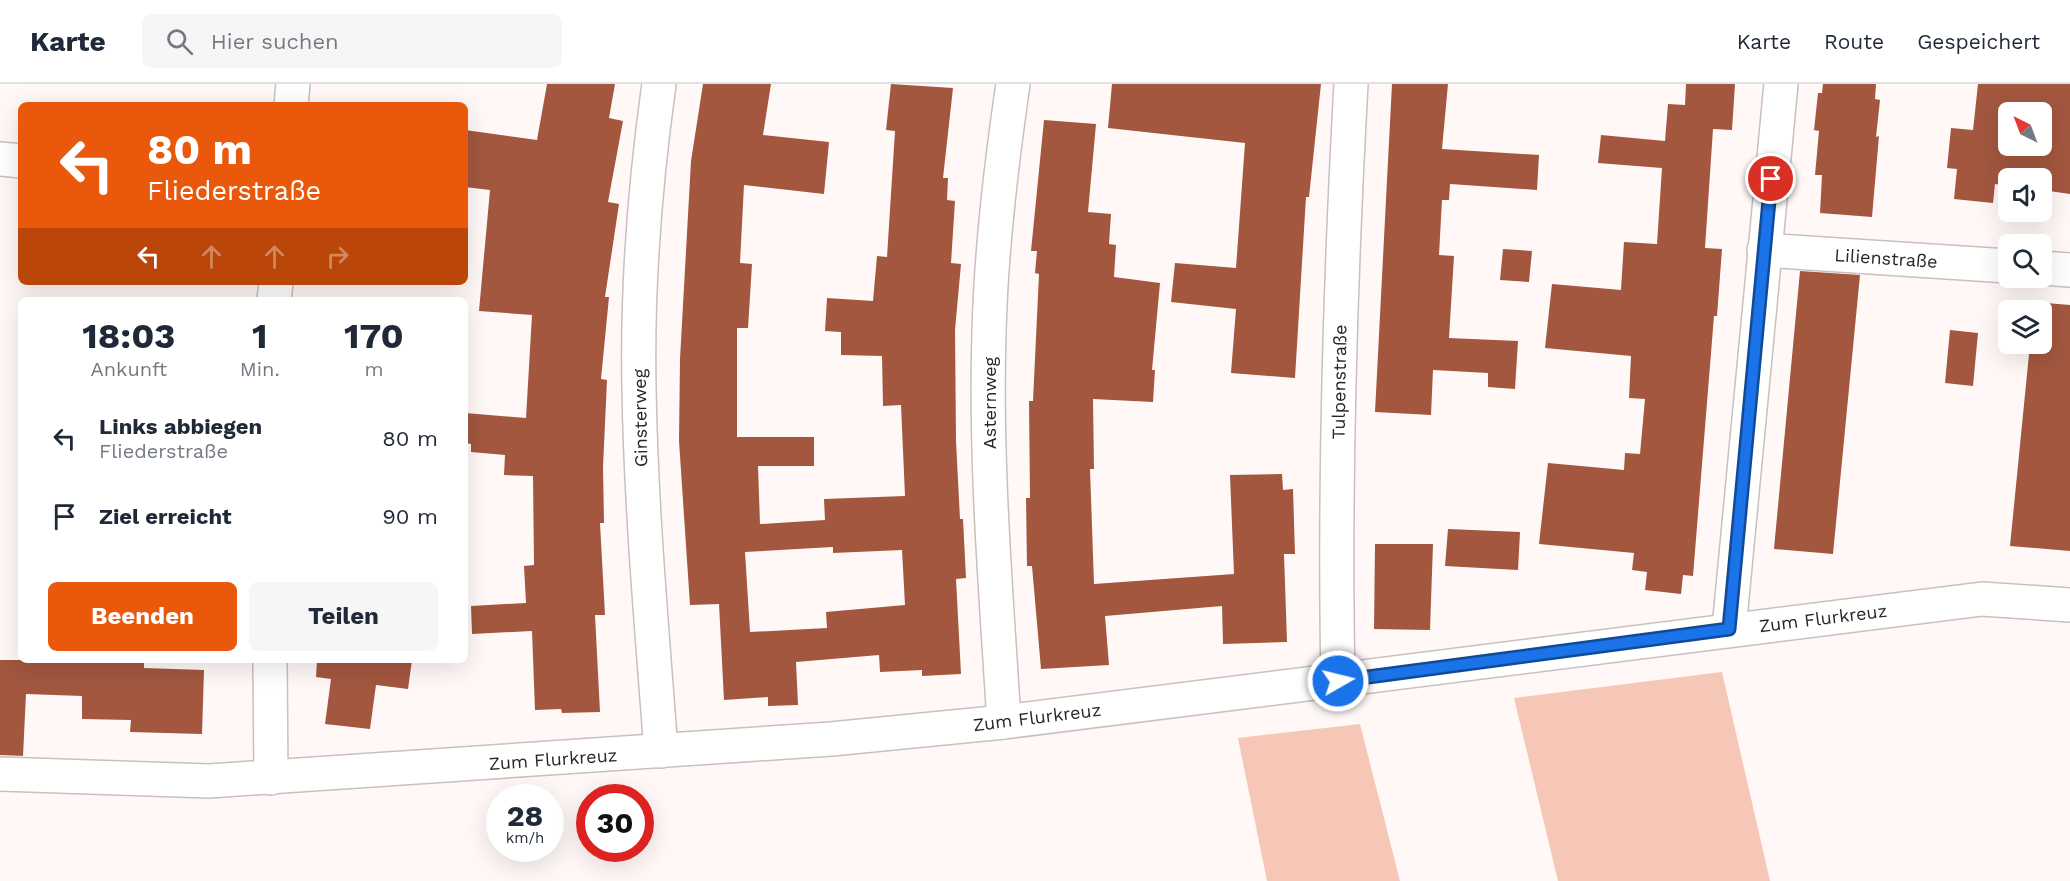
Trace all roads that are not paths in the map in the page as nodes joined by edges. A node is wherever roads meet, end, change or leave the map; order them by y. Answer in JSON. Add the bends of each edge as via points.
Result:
{"nodes":[{"id":1,"x":293,"y":84,"type":"edge"},
{"id":2,"x":659,"y":84,"type":"edge"},
{"id":3,"x":1013,"y":84,"type":"edge"},
{"id":4,"x":1351,"y":84,"type":"edge"},
{"id":5,"x":1781,"y":84,"type":"edge"},
{"id":6,"x":291,"y":102,"type":"edge"},
{"id":7,"x":0,"y":159,"type":"edge"},
{"id":8,"x":18,"y":161,"type":"edge"},
{"id":9,"x":1764,"y":250,"type":"junction"},
{"id":10,"x":1998,"y":265,"type":"edge"},
{"id":11,"x":2052,"y":269,"type":"edge"},
{"id":12,"x":2070,"y":270,"type":"edge"},
{"id":13,"x":2070,"y":605,"type":"edge"},
{"id":14,"x":1729,"y":629,"type":"junction"},
{"id":15,"x":270,"y":663,"type":"edge"},
{"id":16,"x":1338,"y":681,"type":"junction"},
{"id":17,"x":1004,"y":722,"type":"junction"},
{"id":18,"x":662,"y":751,"type":"junction"},
{"id":19,"x":0,"y":774,"type":"edge"},
{"id":20,"x":271,"y":778,"type":"junction"}],
"edges":[{"from":1,"to":6,"type":"street"},
{"from":2,"to":18,"type":"street","name":"Ginsterweg","via":[[643,232],[639,385],[641,478]]},
{"from":3,"to":17,"type":"street","name":"Asternweg","via":[[995,225],[989,332],[990,498]]},
{"from":4,"to":16,"type":"street","name":"Tulpenstraße","via":[[1337,420]]},
{"from":5,"to":9,"type":"street"},
{"from":7,"to":8,"type":"street"},
{"from":9,"to":10,"type":"street","name":"Lilienstraße"},
{"from":9,"to":14,"type":"street"},
{"from":11,"to":12,"type":"street"},
{"from":13,"to":14,"type":"street","name":"Zum Flurkreuz","via":[[1982,599]]},
{"from":14,"to":16,"type":"street","name":"Zum Flurkreuz"},
{"from":15,"to":20,"type":"street"},
{"from":16,"to":17,"type":"street","name":"Zum Flurkreuz"},
{"from":17,"to":18,"type":"street","name":"Zum Flurkreuz"},
{"from":18,"to":20,"type":"street","name":"Zum Flurkreuz"},
{"from":19,"to":20,"type":"street","name":"Zum Flurkreuz","via":[[154,780]]}]}
